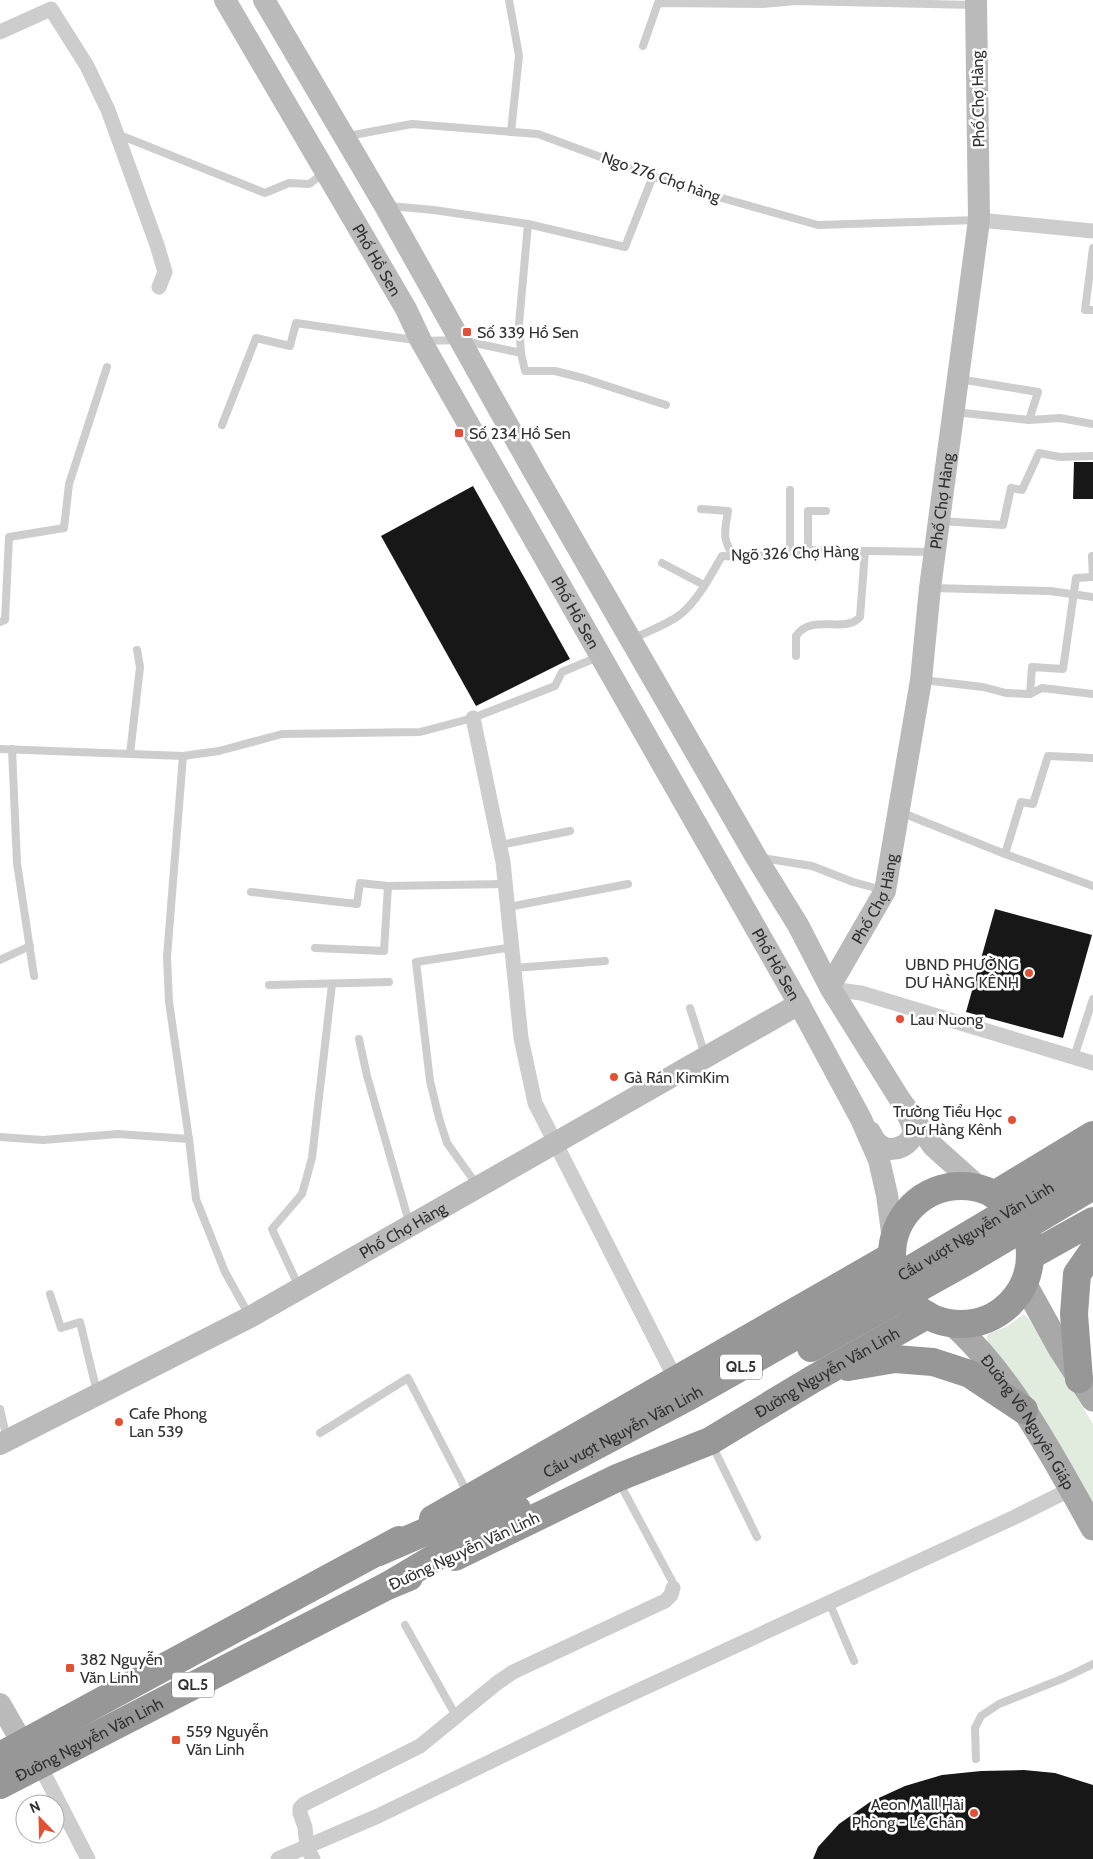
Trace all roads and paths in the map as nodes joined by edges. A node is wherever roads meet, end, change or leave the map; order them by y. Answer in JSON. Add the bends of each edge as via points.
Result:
{"nodes":[{"id":1,"x":225,"y":0,"type":"edge"},
{"id":2,"x":264,"y":0,"type":"edge"},
{"id":3,"x":509,"y":0,"type":"edge"},
{"id":4,"x":976,"y":2,"type":"edge"},
{"id":5,"x":49,"y":4,"type":"edge"},
{"id":6,"x":0,"y":32,"type":"edge"},
{"id":7,"x":643,"y":46,"type":"dead end"},
{"id":8,"x":511,"y":132,"type":"junction"},
{"id":9,"x":117,"y":134,"type":"junction"},
{"id":10,"x":344,"y":137,"type":"junction"},
{"id":11,"x":326,"y":172,"type":"junction"},
{"id":12,"x":653,"y":176,"type":"junction"},
{"id":13,"x":385,"y":206,"type":"junction"},
{"id":14,"x":979,"y":220,"type":"junction"},
{"id":15,"x":528,"y":224,"type":"junction"},
{"id":16,"x":1093,"y":231,"type":"edge"},
{"id":17,"x":1093,"y":248,"type":"edge"},
{"id":18,"x":160,"y":287,"type":"dead end"},
{"id":19,"x":434,"y":291,"type":"junction"},
{"id":20,"x":406,"y":309,"type":"junction"},
{"id":21,"x":1093,"y":310,"type":"edge"},
{"id":22,"x":461,"y":340,"type":"junction"},
{"id":23,"x":421,"y":341,"type":"junction"},
{"id":24,"x":522,"y":353,"type":"junction"},
{"id":25,"x":107,"y":367,"type":"dead end"},
{"id":26,"x":957,"y":378,"type":"junction"},
{"id":27,"x":666,"y":405,"type":"dead end"},
{"id":28,"x":952,"y":412,"type":"junction"},
{"id":29,"x":1029,"y":420,"type":"junction"},
{"id":30,"x":1093,"y":424,"type":"edge"},
{"id":31,"x":222,"y":425,"type":"dead end"},
{"id":32,"x":1093,"y":456,"type":"edge"},
{"id":33,"x":790,"y":490,"type":"dead end"},
{"id":34,"x":701,"y":509,"type":"dead end"},
{"id":35,"x":826,"y":511,"type":"dead end"},
{"id":36,"x":938,"y":521,"type":"junction"},
{"id":37,"x":808,"y":550,"type":"junction"},
{"id":38,"x":790,"y":551,"type":"junction"},
{"id":39,"x":865,"y":551,"type":"junction"},
{"id":40,"x":935,"y":552,"type":"junction"},
{"id":41,"x":1092,"y":556,"type":"edge"},
{"id":42,"x":735,"y":557,"type":"junction"},
{"id":43,"x":662,"y":563,"type":"dead end"},
{"id":44,"x":704,"y":585,"type":"junction"},
{"id":45,"x":930,"y":588,"type":"junction"},
{"id":46,"x":1073,"y":594,"type":"junction"},
{"id":47,"x":1093,"y":597,"type":"edge"},
{"id":48,"x":0,"y":622,"type":"edge"},
{"id":49,"x":631,"y":639,"type":"junction"},
{"id":50,"x":137,"y":650,"type":"dead end"},
{"id":51,"x":600,"y":656,"type":"junction"},
{"id":52,"x":796,"y":656,"type":"dead end"},
{"id":53,"x":921,"y":680,"type":"junction"},
{"id":54,"x":1030,"y":694,"type":"junction"},
{"id":55,"x":1093,"y":694,"type":"edge"},
{"id":56,"x":473,"y":718,"type":"junction"},
{"id":57,"x":0,"y":749,"type":"edge"},
{"id":58,"x":12,"y":749,"type":"junction"},
{"id":59,"x":130,"y":754,"type":"junction"},
{"id":60,"x":183,"y":756,"type":"junction"},
{"id":61,"x":1093,"y":758,"type":"edge"},
{"id":62,"x":898,"y":811,"type":"junction"},
{"id":63,"x":570,"y":831,"type":"dead end"},
{"id":64,"x":500,"y":845,"type":"junction"},
{"id":65,"x":1005,"y":854,"type":"junction"},
{"id":66,"x":756,"y":857,"type":"junction"},
{"id":67,"x":505,"y":884,"type":"junction"},
{"id":68,"x":628,"y":884,"type":"dead end"},
{"id":69,"x":388,"y":886,"type":"junction"},
{"id":70,"x":1093,"y":886,"type":"edge"},
{"id":71,"x":885,"y":890,"type":"junction"},
{"id":72,"x":251,"y":892,"type":"dead end"},
{"id":73,"x":508,"y":907,"type":"junction"},
{"id":74,"x":30,"y":946,"type":"junction"},
{"id":75,"x":512,"y":947,"type":"junction"},
{"id":76,"x":315,"y":948,"type":"dead end"},
{"id":77,"x":0,"y":960,"type":"edge"},
{"id":78,"x":605,"y":961,"type":"dead end"},
{"id":79,"x":514,"y":968,"type":"junction"},
{"id":80,"x":34,"y":976,"type":"dead end"},
{"id":81,"x":388,"y":982,"type":"dead end"},
{"id":82,"x":332,"y":984,"type":"junction"},
{"id":83,"x":268,"y":985,"type":"dead end"},
{"id":84,"x":830,"y":988,"type":"junction"},
{"id":85,"x":1093,"y":999,"type":"edge"},
{"id":86,"x":799,"y":1004,"type":"junction"},
{"id":87,"x":690,"y":1008,"type":"dead end"},
{"id":88,"x":359,"y":1039,"type":"dead end"},
{"id":89,"x":706,"y":1057,"type":"junction"},
{"id":90,"x":1074,"y":1057,"type":"junction"},
{"id":91,"x":1093,"y":1062,"type":"edge"},
{"id":92,"x":899,"y":1098,"type":"junction"},
{"id":93,"x":861,"y":1119,"type":"junction"},
{"id":94,"x":1093,"y":1135,"type":"edge"},
{"id":95,"x":0,"y":1137,"type":"edge"},
{"id":96,"x":189,"y":1139,"type":"junction"},
{"id":97,"x":556,"y":1142,"type":"junction"},
{"id":98,"x":1093,"y":1145,"type":"edge"},
{"id":99,"x":1093,"y":1157,"type":"edge"},
{"id":100,"x":1093,"y":1161,"type":"edge"},
{"id":101,"x":1093,"y":1186,"type":"edge"},
{"id":102,"x":478,"y":1187,"type":"junction"},
{"id":103,"x":987,"y":1192,"type":"junction"},
{"id":104,"x":1093,"y":1221,"type":"edge"},
{"id":105,"x":411,"y":1226,"type":"junction"},
{"id":106,"x":893,"y":1248,"type":"junction"},
{"id":107,"x":1093,"y":1251,"type":"edge"},
{"id":108,"x":1030,"y":1256,"type":"junction"},
{"id":109,"x":1024,"y":1283,"type":"junction"},
{"id":110,"x":300,"y":1289,"type":"junction"},
{"id":111,"x":50,"y":1294,"type":"dead end"},
{"id":112,"x":927,"y":1315,"type":"junction"},
{"id":113,"x":250,"y":1317,"type":"junction"},
{"id":114,"x":953,"y":1324,"type":"junction"},
{"id":115,"x":771,"y":1327,"type":"junction"},
{"id":116,"x":822,"y":1374,"type":"junction"},
{"id":117,"x":676,"y":1380,"type":"junction"},
{"id":118,"x":1086,"y":1389,"type":"edge"},
{"id":119,"x":97,"y":1395,"type":"junction"},
{"id":120,"x":0,"y":1409,"type":"edge"},
{"id":121,"x":1024,"y":1410,"type":"junction"},
{"id":122,"x":320,"y":1433,"type":"dead end"},
{"id":123,"x":710,"y":1441,"type":"junction"},
{"id":124,"x":4,"y":1442,"type":"edge"},
{"id":125,"x":617,"y":1478,"type":"junction"},
{"id":126,"x":1071,"y":1489,"type":"junction"},
{"id":127,"x":470,"y":1497,"type":"junction"},
{"id":128,"x":1093,"y":1528,"type":"edge"},
{"id":129,"x":757,"y":1537,"type":"dead end"},
{"id":130,"x":379,"y":1552,"type":"junction"},
{"id":131,"x":387,"y":1586,"type":"junction"},
{"id":132,"x":673,"y":1588,"type":"joint"},
{"id":133,"x":829,"y":1602,"type":"junction"},
{"id":134,"x":404,"y":1625,"type":"dead end"},
{"id":135,"x":854,"y":1661,"type":"dead end"},
{"id":136,"x":1093,"y":1664,"type":"edge"},
{"id":137,"x":0,"y":1704,"type":"edge"},
{"id":138,"x":456,"y":1716,"type":"junction"},
{"id":139,"x":21,"y":1755,"type":"edge"},
{"id":140,"x":976,"y":1759,"type":"dead end"},
{"id":141,"x":0,"y":1785,"type":"edge"},
{"id":142,"x":310,"y":1853,"type":"edge"},
{"id":143,"x":88,"y":1859,"type":"edge"},
{"id":144,"x":278,"y":1859,"type":"edge"}],
"edges":[{"from":1,"to":11,"type":"main road","name":"Phố Hồ Sen"},
{"from":2,"to":10,"type":"main road","name":"Phố Hồ Sen"},
{"from":3,"to":8,"type":"lane","via":[[519,56]]},
{"from":4,"to":7,"type":"lane","via":[[658,3]]},
{"from":4,"to":14,"type":"main road","name":"Phố Chợ Hàng"},
{"from":5,"to":6,"type":"street"},
{"from":5,"to":9,"type":"street","via":[[87,66]]},
{"from":8,"to":10,"type":"lane","name":"Ngo 276 Chợ hàng","via":[[412,124]]},
{"from":8,"to":12,"type":"lane","name":"Ngo 276 Chợ hàng","via":[[538,134]]},
{"from":9,"to":11,"type":"lane","via":[[265,194],[289,183],[309,184]]},
{"from":9,"to":18,"type":"street","via":[[160,254],[165,272]]},
{"from":10,"to":13,"type":"main road","name":"Phố Hồ Sen"},
{"from":11,"to":20,"type":"main road","name":"Phố Hồ Sen"},
{"from":12,"to":14,"type":"lane","name":"Ngo 276 Chợ hàng","via":[[818,225]]},
{"from":12,"to":15,"type":"lane","via":[[625,247]]},
{"from":13,"to":15,"type":"lane"},
{"from":13,"to":19,"type":"main road","name":"Phố Hồ Sen"},
{"from":14,"to":16,"type":"street"},
{"from":14,"to":26,"type":"main road","name":"Phố Chợ Hàng"},
{"from":15,"to":24,"type":"lane","via":[[519,324]]},
{"from":17,"to":21,"type":"lane","via":[[1085,310]]},
{"from":19,"to":20,"type":"main road"},
{"from":19,"to":22,"type":"main road","name":"Phố Hồ Sen"},
{"from":20,"to":23,"type":"main road","name":"Phố Hồ Sen"},
{"from":22,"to":23,"type":"lane"},
{"from":22,"to":24,"type":"lane"},
{"from":22,"to":49,"type":"main road","name":"Phố Hồ Sen"},
{"from":23,"to":31,"type":"lane","via":[[296,323],[290,346],[256,338]]},
{"from":23,"to":51,"type":"main road","name":"Phố Hồ Sen"},
{"from":24,"to":27,"type":"lane","via":[[526,371],[555,371]]},
{"from":25,"to":48,"type":"lane","via":[[69,484],[64,528],[9,537],[5,620]]},
{"from":26,"to":28,"type":"main road","name":"Phố Chợ Hàng"},
{"from":26,"to":29,"type":"lane","via":[[1038,392]]},
{"from":28,"to":29,"type":"lane"},
{"from":28,"to":36,"type":"main road","name":"Phố Chợ Hàng"},
{"from":29,"to":30,"type":"lane","via":[[1060,418]]},
{"from":32,"to":36,"type":"lane","via":[[1060,457],[1038,452],[1022,490],[1011,488],[1003,525]]},
{"from":33,"to":38,"type":"lane"},
{"from":34,"to":42,"type":"lane","via":[[728,511],[726,544]]},
{"from":35,"to":37,"type":"lane","via":[[808,511]]},
{"from":36,"to":40,"type":"main road","name":"Phố Chợ Hàng"},
{"from":37,"to":38,"type":"lane","name":"Ngõ 326 Chợ Hàng"},
{"from":37,"to":39,"type":"lane","name":"Ngõ 326 Chợ Hàng"},
{"from":38,"to":42,"type":"lane","name":"Ngõ 326 Chợ Hàng"},
{"from":39,"to":40,"type":"lane","name":"Ngõ 326 Chợ Hàng"},
{"from":39,"to":52,"type":"lane","via":[[860,617],[848,624],[805,628],[796,636]]},
{"from":40,"to":45,"type":"main road","name":"Phố Chợ Hàng"},
{"from":41,"to":46,"type":"lane","via":[[1093,577],[1076,578]]},
{"from":42,"to":44,"type":"lane","name":"Ngõ 326 Chợ Hàng","via":[[722,556]]},
{"from":43,"to":44,"type":"lane"},
{"from":44,"to":49,"type":"lane","name":"Ngõ 326 Chợ Hàng","via":[[681,614]]},
{"from":45,"to":46,"type":"lane"},
{"from":45,"to":53,"type":"main road","name":"Phố Chợ Hàng"},
{"from":46,"to":47,"type":"lane"},
{"from":46,"to":54,"type":"lane","via":[[1063,668],[1032,667]]},
{"from":49,"to":66,"type":"main road","name":"Phố Hồ Sen"},
{"from":50,"to":59,"type":"lane","via":[[140,668]]},
{"from":51,"to":56,"type":"lane","via":[[562,672],[555,686]]},
{"from":51,"to":86,"type":"main road","name":"Phố Hồ Sen"},
{"from":53,"to":54,"type":"lane"},
{"from":53,"to":62,"type":"main road","name":"Phố Chợ Hàng"},
{"from":54,"to":55,"type":"lane","via":[[1042,688]]},
{"from":56,"to":60,"type":"lane","via":[[420,732],[282,734],[219,751]]},
{"from":56,"to":64,"type":"street"},
{"from":57,"to":58,"type":"lane"},
{"from":58,"to":59,"type":"lane"},
{"from":58,"to":74,"type":"lane","via":[[17,863]]},
{"from":59,"to":60,"type":"lane"},
{"from":60,"to":96,"type":"lane","via":[[167,957],[169,1002]]},
{"from":61,"to":65,"type":"lane","via":[[1048,756],[1033,804],[1021,802]]},
{"from":62,"to":65,"type":"lane"},
{"from":62,"to":71,"type":"main road","name":"Phố Chợ Hàng"},
{"from":63,"to":64,"type":"lane"},
{"from":64,"to":67,"type":"street"},
{"from":65,"to":70,"type":"lane"},
{"from":66,"to":71,"type":"lane","via":[[812,866]]},
{"from":66,"to":84,"type":"main road","name":"Phố Hồ Sen","via":[[798,925]]},
{"from":67,"to":69,"type":"lane"},
{"from":67,"to":73,"type":"street"},
{"from":68,"to":73,"type":"lane"},
{"from":69,"to":72,"type":"lane","via":[[360,883],[358,904]]},
{"from":69,"to":76,"type":"lane","via":[[384,951]]},
{"from":71,"to":84,"type":"main road","name":"Phố Chợ Hàng"},
{"from":73,"to":75,"type":"street"},
{"from":74,"to":77,"type":"lane"},
{"from":74,"to":80,"type":"lane"},
{"from":75,"to":79,"type":"street"},
{"from":75,"to":102,"type":"lane","via":[[416,962],[430,1081],[438,1118],[447,1143]]},
{"from":78,"to":79,"type":"lane"},
{"from":79,"to":97,"type":"street","via":[[521,1038],[535,1104]]},
{"from":81,"to":82,"type":"lane"},
{"from":82,"to":83,"type":"lane"},
{"from":82,"to":110,"type":"lane","via":[[312,1158],[302,1194],[272,1229]]},
{"from":84,"to":90,"type":"street","via":[[861,993]]},
{"from":84,"to":92,"type":"main road","name":"Phố Hồ Sen"},
{"from":85,"to":90,"type":"lane"},
{"from":86,"to":89,"type":"main road","name":"Phố Chợ Hàng"},
{"from":86,"to":93,"type":"main road","name":"Phố Hồ Sen"},
{"from":87,"to":89,"type":"lane"},
{"from":88,"to":105,"type":"lane","via":[[366,1076]]},
{"from":89,"to":97,"type":"main road","name":"Phố Chợ Hàng"},
{"from":90,"to":91,"type":"street"},
{"from":92,"to":93,"type":"main road","via":[[914,1132],[909,1142],[900,1147],[892,1150],[877,1143]]},
{"from":92,"to":103,"type":"main road","name":"Phố Hồ Sen","via":[[933,1146]]},
{"from":93,"to":106,"type":"main road","name":"Phố Hồ Sen","via":[[879,1160],[887,1194]]},
{"from":94,"to":103,"type":"highway"},
{"from":95,"to":96,"type":"lane","via":[[42,1140],[118,1134]]},
{"from":96,"to":113,"type":"lane","via":[[196,1199],[225,1272]]},
{"from":97,"to":102,"type":"main road","name":"Phố Chợ Hàng"},
{"from":97,"to":117,"type":"street"},
{"from":98,"to":99,"type":"highway"},
{"from":100,"to":130,"type":"highway","name":"Cầu vượt Nguyễn Văn Linh","number":"QL.5","bridge":true,"via":[[686,1398],[471,1512]]},
{"from":101,"to":131,"type":"highway","name":"Cầu vượt Nguyễn Văn Linh","number":"QL.5","bridge":true,"via":[[889,1306],[482,1529]]},
{"from":102,"to":105,"type":"main road","name":"Phố Chợ Hàng"},
{"from":103,"to":106,"type":"highway","via":[[962,1186],[942,1189],[925,1197],[899,1225]]},
{"from":103,"to":108,"type":"highway","via":[[1009,1206],[1021,1220],[1028,1237]]},
{"from":104,"to":108,"type":"highway"},
{"from":105,"to":110,"type":"main road","name":"Phố Chợ Hàng"},
{"from":106,"to":112,"type":"highway","via":[[894,1274],[901,1290]]},
{"from":106,"to":115,"type":"highway","name":"Đường Nguyễn Văn Linh","number":"QL.5"},
{"from":107,"to":118,"type":"highway","via":[[1077,1274],[1074,1314]]},
{"from":108,"to":109,"type":"highway"},
{"from":109,"to":114,"type":"highway","via":[[1001,1311],[985,1320]]},
{"from":109,"to":118,"type":"main road"},
{"from":110,"to":113,"type":"main road","name":"Phố Chợ Hàng"},
{"from":111,"to":119,"type":"lane","via":[[61,1328],[80,1322]]},
{"from":112,"to":114,"type":"highway"},
{"from":112,"to":116,"type":"highway","name":"Đường Nguyễn Văn Linh","number":"QL.5"},
{"from":113,"to":119,"type":"main road","name":"Phố Chợ Hàng"},
{"from":114,"to":121,"type":"main road","name":"Đường Võ Nguyên Giáp","via":[[974,1342]]},
{"from":115,"to":116,"type":"highway","via":[[787,1324],[801,1329],[813,1339]]},
{"from":115,"to":117,"type":"highway","name":"Đường Nguyễn Văn Linh","number":"QL.5"},
{"from":116,"to":121,"type":"highway","via":[[895,1360],[933,1362],[970,1374]]},
{"from":116,"to":123,"type":"highway","name":"Đường Nguyễn Văn Linh","number":"QL.5"},
{"from":117,"to":127,"type":"highway","name":"Đường Nguyễn Văn Linh","number":"QL.5"},
{"from":119,"to":124,"type":"main road","name":"Phố Chợ Hàng"},
{"from":120,"to":124,"type":"lane"},
{"from":121,"to":126,"type":"main road","name":"Đường Võ Nguyên Giáp"},
{"from":122,"to":127,"type":"lane","via":[[408,1378]]},
{"from":123,"to":125,"type":"highway","name":"Đường Nguyễn Văn Linh","number":"QL.5"},
{"from":123,"to":129,"type":"lane"},
{"from":125,"to":131,"type":"highway","name":"Đường Nguyễn Văn Linh","number":"QL.5","via":[[484,1544]]},
{"from":125,"to":132,"type":"lane"},
{"from":126,"to":128,"type":"main road","name":"Đường Võ Nguyên Giáp"},
{"from":126,"to":133,"type":"street"},
{"from":127,"to":130,"type":"highway","name":"Đường Nguyễn Văn Linh","number":"QL.5"},
{"from":130,"to":139,"type":"highway","name":"Đường Nguyễn Văn Linh","number":"QL.5"},
{"from":131,"to":139,"type":"highway","name":"Đường Nguyễn Văn Linh","number":"QL.5"},
{"from":132,"to":138,"type":"street","via":[[665,1601],[513,1672]]},
{"from":133,"to":135,"type":"lane"},
{"from":133,"to":142,"type":"street","via":[[607,1705],[378,1816]]},
{"from":134,"to":138,"type":"lane"},
{"from":136,"to":140,"type":"lane","via":[[999,1704],[980,1716],[975,1728]]},
{"from":137,"to":139,"type":"main road"},
{"from":138,"to":142,"type":"street","via":[[420,1746],[304,1804],[300,1813]]},
{"from":139,"to":141,"type":"highway","name":"Đường Nguyễn Văn Linh","number":"QL.5"},
{"from":139,"to":143,"type":"street"},
{"from":142,"to":144,"type":"street"}]}
